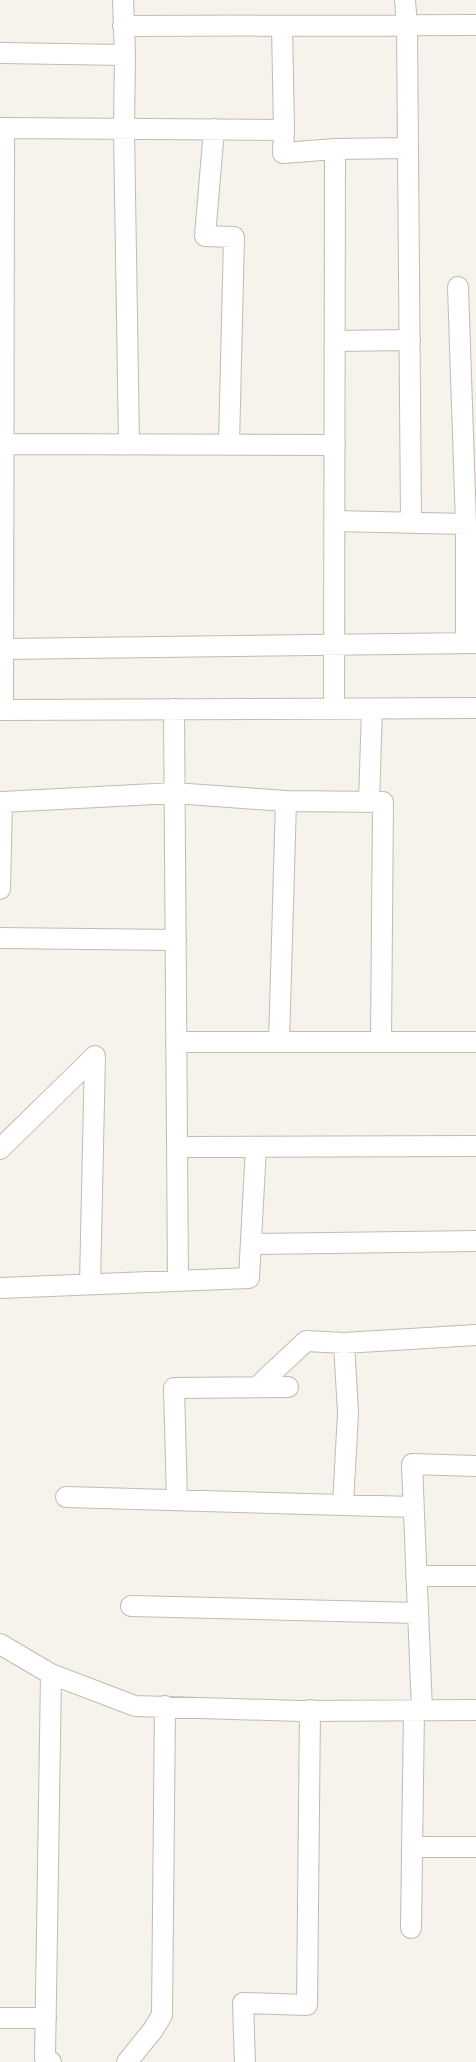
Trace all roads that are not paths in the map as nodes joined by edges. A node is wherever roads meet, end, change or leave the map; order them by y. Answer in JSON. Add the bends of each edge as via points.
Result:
{"nodes":[{"id":1,"x":123,"y":0,"type":"edge"},
{"id":2,"x":405,"y":0,"type":"edge"},
{"id":3,"x":123,"y":26,"type":"junction"},
{"id":4,"x":282,"y":26,"type":"junction"},
{"id":5,"x":407,"y":26,"type":"junction"},
{"id":6,"x":476,"y":26,"type":"edge"},
{"id":7,"x":0,"y":53,"type":"edge"},
{"id":8,"x":125,"y":55,"type":"junction"},
{"id":9,"x":2,"y":128,"type":"edge"},
{"id":10,"x":124,"y":129,"type":"junction"},
{"id":11,"x":214,"y":129,"type":"junction"},
{"id":12,"x":284,"y":130,"type":"junction"},
{"id":13,"x":408,"y":148,"type":"junction"},
{"id":14,"x":335,"y":149,"type":"junction"},
{"id":15,"x":2,"y":234,"type":"edge"},
{"id":16,"x":458,"y":287,"type":"dead end"},
{"id":17,"x":410,"y":340,"type":"junction"},
{"id":18,"x":335,"y":341,"type":"junction"},
{"id":19,"x":2,"y":344,"type":"edge"},
{"id":20,"x":4,"y":444,"type":"junction"},
{"id":21,"x":129,"y":444,"type":"junction"},
{"id":22,"x":229,"y":445,"type":"junction"},
{"id":23,"x":335,"y":445,"type":"junction"},
{"id":24,"x":470,"y":485,"type":"edge"},
{"id":25,"x":2,"y":492,"type":"edge"},
{"id":26,"x":335,"y":521,"type":"junction"},
{"id":27,"x":411,"y":523,"type":"junction"},
{"id":28,"x":466,"y":524,"type":"junction"},
{"id":29,"x":2,"y":562,"type":"edge"},
{"id":30,"x":471,"y":643,"type":"edge"},
{"id":31,"x":334,"y":645,"type":"junction"},
{"id":32,"x":4,"y":649,"type":"junction"},
{"id":33,"x":372,"y":708,"type":"junction"},
{"id":34,"x":476,"y":708,"type":"edge"},
{"id":35,"x":334,"y":709,"type":"junction"},
{"id":36,"x":2,"y":710,"type":"edge"},
{"id":37,"x":174,"y":710,"type":"junction"},
{"id":38,"x":174,"y":793,"type":"junction"},
{"id":39,"x":286,"y":801,"type":"junction"},
{"id":40,"x":1,"y":802,"type":"edge"},
{"id":41,"x":369,"y":802,"type":"junction"},
{"id":42,"x":0,"y":889,"type":"edge"},
{"id":43,"x":0,"y":938,"type":"edge"},
{"id":44,"x":176,"y":940,"type":"junction"},
{"id":45,"x":176,"y":1042,"type":"junction"},
{"id":46,"x":279,"y":1042,"type":"junction"},
{"id":47,"x":381,"y":1042,"type":"junction"},
{"id":48,"x":476,"y":1042,"type":"edge"},
{"id":49,"x":476,"y":1146,"type":"edge"},
{"id":50,"x":177,"y":1147,"type":"junction"},
{"id":51,"x":256,"y":1147,"type":"junction"},
{"id":52,"x":0,"y":1149,"type":"edge"},
{"id":53,"x":476,"y":1241,"type":"edge"},
{"id":54,"x":251,"y":1244,"type":"junction"},
{"id":55,"x":178,"y":1281,"type":"junction"},
{"id":56,"x":90,"y":1284,"type":"junction"},
{"id":57,"x":0,"y":1288,"type":"edge"},
{"id":58,"x":476,"y":1335,"type":"edge"},
{"id":59,"x":344,"y":1343,"type":"junction"},
{"id":60,"x":257,"y":1387,"type":"junction"},
{"id":61,"x":288,"y":1387,"type":"dead end"},
{"id":62,"x":476,"y":1466,"type":"edge"},
{"id":63,"x":66,"y":1497,"type":"dead end"},
{"id":64,"x":177,"y":1500,"type":"junction"},
{"id":65,"x":343,"y":1505,"type":"junction"},
{"id":66,"x":413,"y":1507,"type":"junction"},
{"id":67,"x":416,"y":1576,"type":"junction"},
{"id":68,"x":476,"y":1576,"type":"edge"},
{"id":69,"x":130,"y":1606,"type":"dead end"},
{"id":70,"x":418,"y":1613,"type":"junction"},
{"id":71,"x":0,"y":1644,"type":"edge"},
{"id":72,"x":51,"y":1674,"type":"junction"},
{"id":73,"x":165,"y":1706,"type":"junction"},
{"id":74,"x":310,"y":1710,"type":"junction"},
{"id":75,"x":418,"y":1710,"type":"junction"},
{"id":76,"x":476,"y":1710,"type":"edge"},
{"id":77,"x":412,"y":1847,"type":"junction"},
{"id":78,"x":476,"y":1847,"type":"edge"},
{"id":79,"x":411,"y":1928,"type":"dead end"},
{"id":80,"x":0,"y":2018,"type":"edge"},
{"id":81,"x":46,"y":2018,"type":"junction"},
{"id":82,"x":52,"y":2062,"type":"edge"},
{"id":83,"x":127,"y":2062,"type":"edge"},
{"id":84,"x":245,"y":2062,"type":"edge"}],
"edges":[{"from":1,"to":3,"type":"street"},
{"from":2,"to":5,"type":"street"},
{"from":3,"to":4,"type":"street"},
{"from":3,"to":8,"type":"street"},
{"from":4,"to":5,"type":"street"},
{"from":4,"to":12,"type":"street"},
{"from":5,"to":6,"type":"street"},
{"from":5,"to":13,"type":"street"},
{"from":7,"to":8,"type":"street"},
{"from":8,"to":10,"type":"street"},
{"from":9,"to":10,"type":"street"},
{"from":9,"to":15,"type":"street"},
{"from":10,"to":11,"type":"street"},
{"from":10,"to":21,"type":"street"},
{"from":11,"to":12,"type":"street"},
{"from":11,"to":22,"type":"street","via":[[205,236],[234,237]]},
{"from":12,"to":14,"type":"street","via":[[284,152]]},
{"from":13,"to":14,"type":"street"},
{"from":13,"to":17,"type":"street"},
{"from":14,"to":18,"type":"street"},
{"from":15,"to":19,"type":"street"},
{"from":16,"to":24,"type":"street"},
{"from":17,"to":18,"type":"street"},
{"from":17,"to":27,"type":"street"},
{"from":18,"to":23,"type":"street"},
{"from":19,"to":20,"type":"street"},
{"from":20,"to":21,"type":"street"},
{"from":20,"to":25,"type":"street"},
{"from":21,"to":22,"type":"street"},
{"from":22,"to":23,"type":"street"},
{"from":23,"to":26,"type":"street"},
{"from":24,"to":28,"type":"street"},
{"from":25,"to":29,"type":"street"},
{"from":26,"to":27,"type":"street"},
{"from":26,"to":31,"type":"street"},
{"from":27,"to":28,"type":"street"},
{"from":28,"to":30,"type":"street"},
{"from":29,"to":32,"type":"street"},
{"from":30,"to":31,"type":"street"},
{"from":31,"to":32,"type":"street"},
{"from":31,"to":35,"type":"street"},
{"from":32,"to":36,"type":"street"},
{"from":33,"to":34,"type":"street"},
{"from":33,"to":35,"type":"street"},
{"from":33,"to":41,"type":"street"},
{"from":35,"to":37,"type":"street"},
{"from":36,"to":37,"type":"street"},
{"from":37,"to":38,"type":"street"},
{"from":38,"to":39,"type":"street"},
{"from":38,"to":40,"type":"street"},
{"from":38,"to":44,"type":"street"},
{"from":39,"to":41,"type":"street"},
{"from":39,"to":46,"type":"street"},
{"from":40,"to":42,"type":"street"},
{"from":41,"to":47,"type":"street","via":[[383,802]]},
{"from":43,"to":44,"type":"street"},
{"from":44,"to":45,"type":"street"},
{"from":45,"to":46,"type":"street"},
{"from":45,"to":50,"type":"street"},
{"from":46,"to":47,"type":"street"},
{"from":47,"to":48,"type":"street"},
{"from":49,"to":51,"type":"street"},
{"from":50,"to":51,"type":"street"},
{"from":50,"to":55,"type":"street"},
{"from":51,"to":54,"type":"street"},
{"from":52,"to":56,"type":"street","via":[[95,1056]]},
{"from":53,"to":54,"type":"street"},
{"from":54,"to":55,"type":"street","via":[[249,1278]]},
{"from":55,"to":56,"type":"street"},
{"from":56,"to":57,"type":"street"},
{"from":58,"to":59,"type":"street"},
{"from":59,"to":60,"type":"street","via":[[306,1341]]},
{"from":59,"to":65,"type":"street","via":[[348,1413]]},
{"from":60,"to":61,"type":"street"},
{"from":60,"to":64,"type":"street","via":[[174,1388]]},
{"from":62,"to":66,"type":"street","via":[[412,1464]]},
{"from":63,"to":64,"type":"street"},
{"from":64,"to":65,"type":"street"},
{"from":65,"to":66,"type":"street"},
{"from":66,"to":67,"type":"street"},
{"from":67,"to":68,"type":"street"},
{"from":67,"to":70,"type":"street"},
{"from":69,"to":70,"type":"street"},
{"from":70,"to":75,"type":"street"},
{"from":71,"to":72,"type":"street"},
{"from":72,"to":73,"type":"street","via":[[135,1706]]},
{"from":72,"to":81,"type":"street"},
{"from":73,"to":74,"type":"street"},
{"from":73,"to":83,"type":"street","via":[[162,2015]]},
{"from":74,"to":75,"type":"street"},
{"from":74,"to":84,"type":"street","via":[[307,2005],[243,2003]]},
{"from":75,"to":76,"type":"street"},
{"from":75,"to":77,"type":"street"},
{"from":77,"to":78,"type":"street"},
{"from":77,"to":79,"type":"street"},
{"from":80,"to":81,"type":"street"},
{"from":81,"to":82,"type":"street","via":[[45,2058]]}]}
